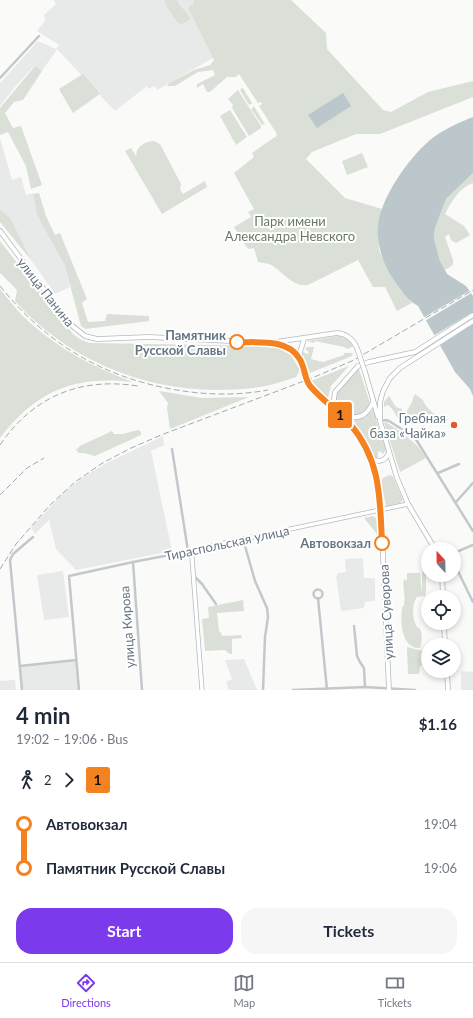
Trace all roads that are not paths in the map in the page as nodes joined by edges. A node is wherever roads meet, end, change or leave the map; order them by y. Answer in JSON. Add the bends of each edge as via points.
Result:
{"nodes":[{"id":1,"x":39,"y":36,"type":"dead end"},
{"id":2,"x":0,"y":78,"type":"edge"},
{"id":3,"x":0,"y":231,"type":"edge"},
{"id":4,"x":473,"y":315,"type":"edge"},
{"id":5,"x":473,"y":321,"type":"edge"},
{"id":6,"x":304,"y":338,"type":"junction"},
{"id":7,"x":270,"y":343,"type":"junction"},
{"id":8,"x":420,"y":351,"type":"junction"},
{"id":9,"x":300,"y":359,"type":"junction"},
{"id":10,"x":373,"y":402,"type":"junction"},
{"id":11,"x":336,"y":411,"type":"junction"},
{"id":12,"x":342,"y":416,"type":"junction"},
{"id":13,"x":380,"y":421,"type":"junction"},
{"id":14,"x":172,"y":449,"type":"dead end"},
{"id":15,"x":389,"y":453,"type":"junction"},
{"id":16,"x":369,"y":456,"type":"junction"},
{"id":17,"x":459,"y":464,"type":"dead end"},
{"id":18,"x":438,"y":473,"type":"junction"},
{"id":19,"x":473,"y":483,"type":"edge"},
{"id":20,"x":456,"y":502,"type":"junction"},
{"id":21,"x":408,"y":504,"type":"junction"},
{"id":22,"x":381,"y":510,"type":"junction"},
{"id":23,"x":473,"y":531,"type":"edge"},
{"id":24,"x":33,"y":537,"type":"dead end"},
{"id":25,"x":243,"y":539,"type":"junction"},
{"id":26,"x":431,"y":542,"type":"edge"},
{"id":27,"x":473,"y":546,"type":"edge"},
{"id":28,"x":197,"y":550,"type":"junction"},
{"id":29,"x":461,"y":550,"type":"edge"},
{"id":30,"x":188,"y":551,"type":"junction"},
{"id":31,"x":133,"y":562,"type":"junction"},
{"id":32,"x":193,"y":575,"type":"junction"},
{"id":33,"x":461,"y":577,"type":"edge"},
{"id":34,"x":318,"y":598,"type":"dead end"},
{"id":35,"x":473,"y":602,"type":"edge"},
{"id":36,"x":216,"y":604,"type":"dead end"},
{"id":37,"x":354,"y":626,"type":"dead end"},
{"id":38,"x":76,"y":660,"type":"junction"},
{"id":39,"x":20,"y":666,"type":"junction"},
{"id":40,"x":447,"y":678,"type":"edge"},
{"id":41,"x":366,"y":687,"type":"junction"},
{"id":42,"x":321,"y":689,"type":"edge"},
{"id":43,"x":327,"y":689,"type":"edge"},
{"id":44,"x":389,"y":689,"type":"edge"},
{"id":45,"x":22,"y":690,"type":"edge"},
{"id":46,"x":79,"y":690,"type":"edge"},
{"id":47,"x":142,"y":690,"type":"edge"},
{"id":48,"x":202,"y":690,"type":"edge"},
{"id":49,"x":263,"y":690,"type":"edge"},
{"id":50,"x":293,"y":690,"type":"edge"},
{"id":51,"x":415,"y":690,"type":"edge"},
{"id":52,"x":448,"y":690,"type":"edge"}],
"edges":[{"from":1,"to":2,"type":"street"},
{"from":3,"to":7,"type":"main road","name":"улица Панина","via":[[70,324],[85,336],[97,339],[149,337]]},
{"from":4,"to":8,"type":"main road"},
{"from":5,"to":8,"type":"main road"},
{"from":6,"to":7,"type":"main road"},
{"from":6,"to":9,"type":"main road","via":[[299,351]]},
{"from":6,"to":10,"type":"main road","bridge":true,"via":[[342,333],[354,341]]},
{"from":7,"to":9,"type":"main road","via":[[289,348]]},
{"from":8,"to":11,"type":"main road","via":[[358,366],[335,392]]},
{"from":8,"to":13,"type":"main road","via":[[390,378],[385,386],[380,402]]},
{"from":9,"to":11,"type":"main road","name":"улица Суворова","bridge":true,"via":[[311,387]]},
{"from":10,"to":12,"type":"main road","via":[[364,415],[354,418]]},
{"from":10,"to":13,"type":"main road"},
{"from":11,"to":12,"type":"main road","name":"улица Суворова"},
{"from":12,"to":16,"type":"main road","name":"улица Суворова","via":[[357,433]]},
{"from":13,"to":15,"type":"main road"},
{"from":13,"to":18,"type":"street","via":[[386,420],[414,437]]},
{"from":14,"to":30,"type":"street"},
{"from":15,"to":16,"type":"main road","via":[[385,459],[378,461]]},
{"from":15,"to":21,"type":"main road"},
{"from":16,"to":22,"type":"main road","name":"улица Суворова","via":[[378,480]]},
{"from":17,"to":18,"type":"street"},
{"from":18,"to":20,"type":"street"},
{"from":19,"to":20,"type":"street"},
{"from":20,"to":23,"type":"street"},
{"from":21,"to":22,"type":"main road","name":"Тираспольская улица"},
{"from":21,"to":26,"type":"main road"},
{"from":22,"to":25,"type":"main road","name":"Тираспольская улица"},
{"from":22,"to":44,"type":"main road","name":"улица Суворова"},
{"from":24,"to":39,"type":"street","via":[[13,554],[10,560]]},
{"from":25,"to":28,"type":"main road","name":"Тираспольская улица"},
{"from":25,"to":49,"type":"street","via":[[255,581],[267,608]]},
{"from":27,"to":29,"type":"street"},
{"from":28,"to":30,"type":"street","name":"Тираспольская улица"},
{"from":28,"to":32,"type":"main road","via":[[192,555]]},
{"from":30,"to":31,"type":"street","name":"Тираспольская улица"},
{"from":31,"to":38,"type":"street","name":"Тираспольская улица","via":[[69,576]]},
{"from":31,"to":47,"type":"street","name":"улица Кирова"},
{"from":32,"to":36,"type":"street"},
{"from":32,"to":48,"type":"main road"},
{"from":33,"to":35,"type":"street"},
{"from":34,"to":43,"type":"street"},
{"from":37,"to":41,"type":"street","via":[[357,656],[364,668]]},
{"from":38,"to":39,"type":"street"},
{"from":38,"to":46,"type":"street"},
{"from":39,"to":45,"type":"street"},
{"from":40,"to":52,"type":"main road"},
{"from":41,"to":43,"type":"street"},
{"from":41,"to":44,"type":"street"},
{"from":42,"to":43,"type":"street"},
{"from":42,"to":50,"type":"street"},
{"from":44,"to":51,"type":"street"}]}
